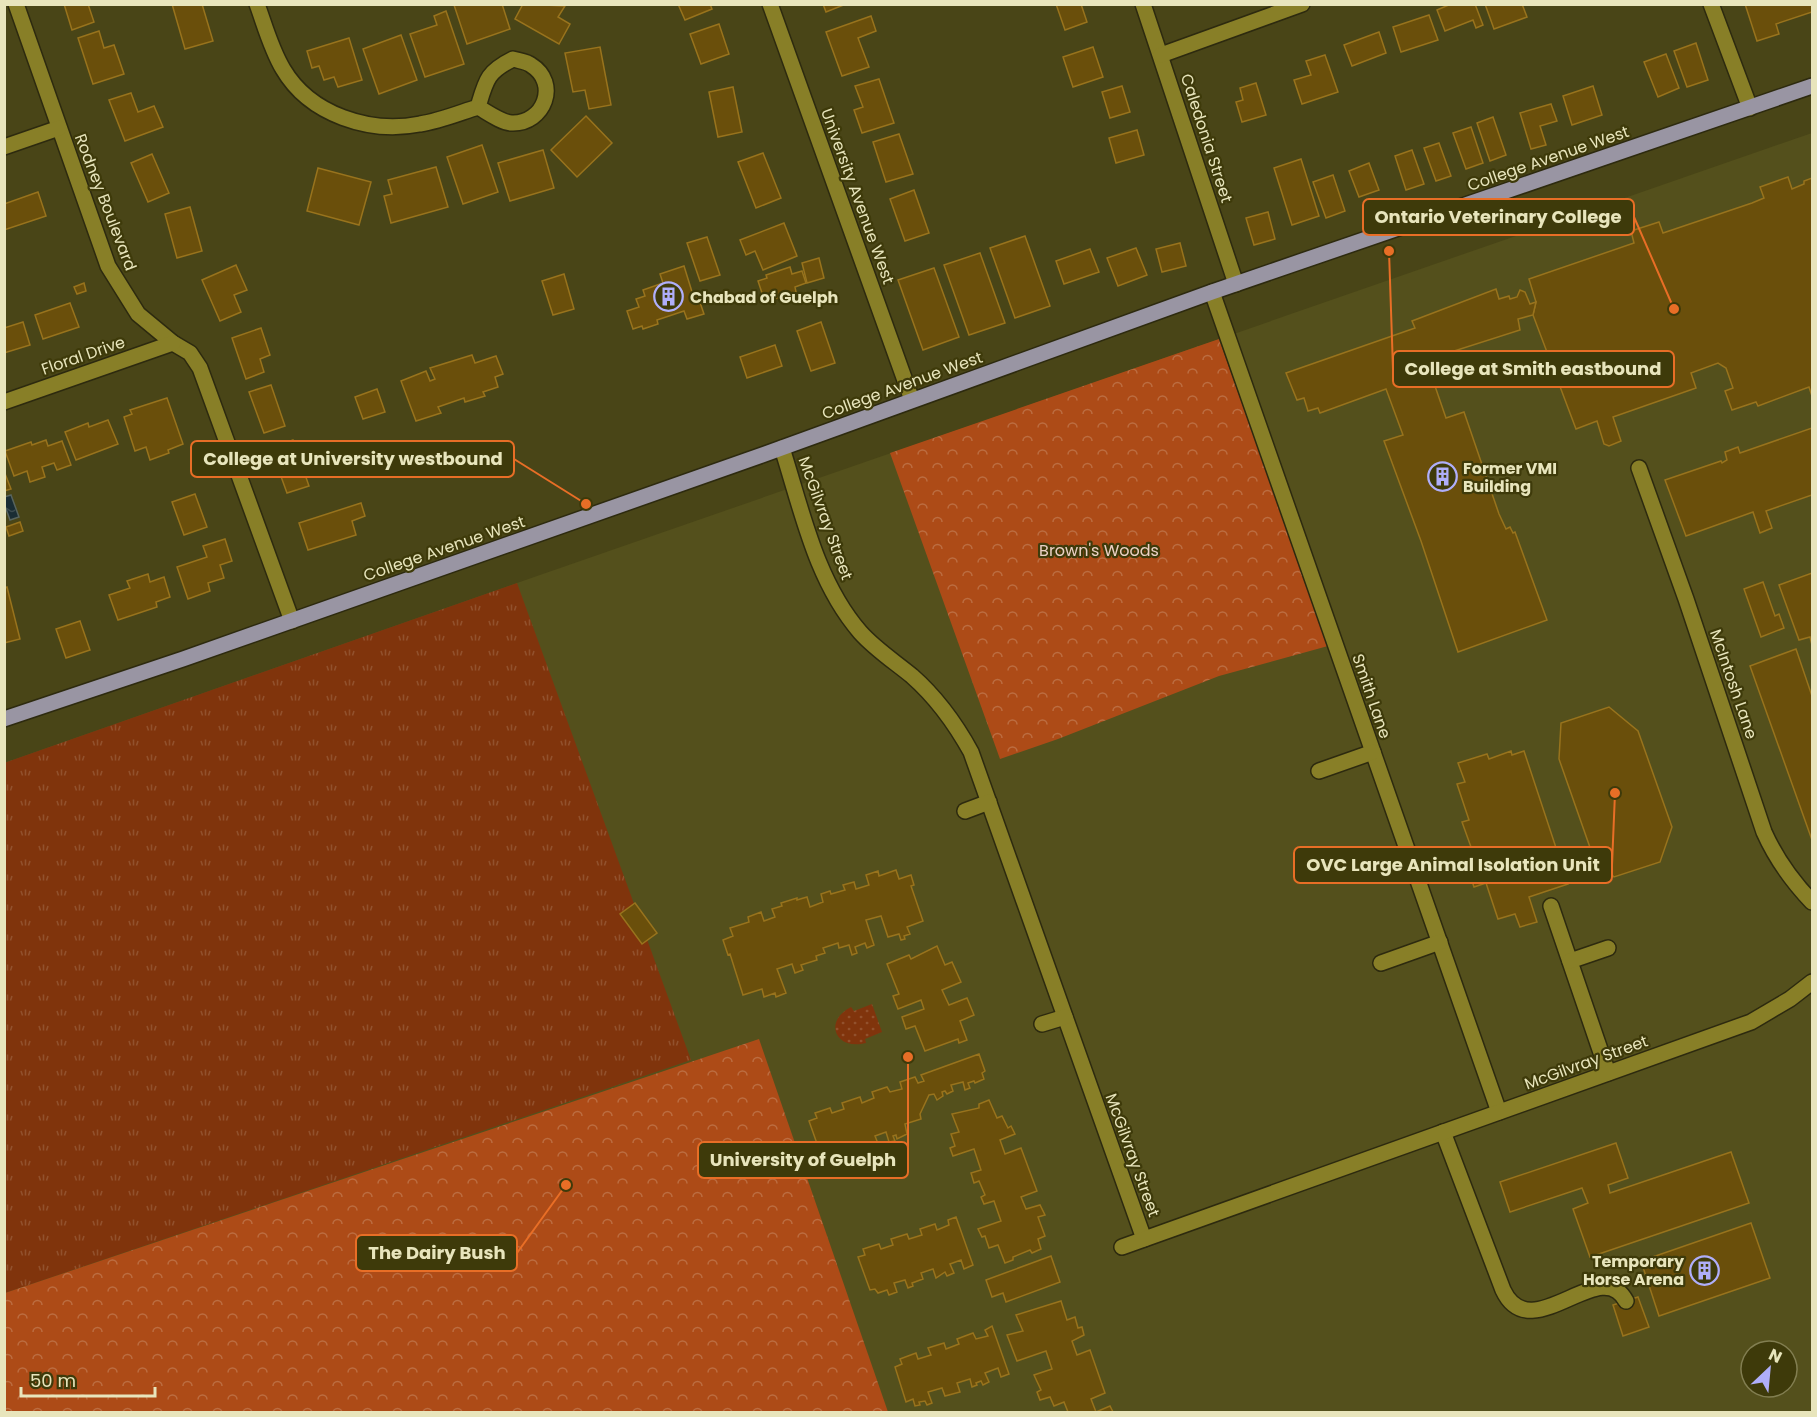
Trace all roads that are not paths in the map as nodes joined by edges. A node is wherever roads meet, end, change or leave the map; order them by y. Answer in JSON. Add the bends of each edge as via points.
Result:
{"nodes":[{"id":1,"x":16,"y":4,"type":"edge"},
{"id":2,"x":257,"y":4,"type":"edge"},
{"id":3,"x":770,"y":4,"type":"edge"},
{"id":4,"x":1143,"y":4,"type":"edge"},
{"id":5,"x":1302,"y":4,"type":"edge"},
{"id":6,"x":1711,"y":4,"type":"edge"},
{"id":7,"x":1161,"y":55,"type":"junction"},
{"id":8,"x":1812,"y":86,"type":"edge"},
{"id":9,"x":478,"y":107,"type":"junction"},
{"id":10,"x":1750,"y":108,"type":"junction"},
{"id":11,"x":59,"y":128,"type":"junction"},
{"id":12,"x":4,"y":147,"type":"edge"},
{"id":13,"x":1236,"y":284,"type":"junction"},
{"id":14,"x":1212,"y":292,"type":"junction"},
{"id":15,"x":173,"y":343,"type":"junction"},
{"id":16,"x":912,"y":400,"type":"junction"},
{"id":17,"x":4,"y":402,"type":"edge"},
{"id":18,"x":782,"y":448,"type":"junction"},
{"id":19,"x":1639,"y":468,"type":"dead end"},
{"id":20,"x":292,"y":621,"type":"junction"},
{"id":21,"x":4,"y":719,"type":"edge"},
{"id":22,"x":1373,"y":752,"type":"junction"},
{"id":23,"x":1319,"y":771,"type":"dead end"},
{"id":24,"x":990,"y":802,"type":"junction"},
{"id":25,"x":965,"y":811,"type":"dead end"},
{"id":26,"x":1812,"y":903,"type":"edge"},
{"id":27,"x":1551,"y":906,"type":"dead end"},
{"id":28,"x":1440,"y":942,"type":"junction"},
{"id":29,"x":1608,"y":948,"type":"dead end"},
{"id":30,"x":1570,"y":961,"type":"junction"},
{"id":31,"x":1381,"y":963,"type":"dead end"},
{"id":32,"x":1812,"y":982,"type":"edge"},
{"id":33,"x":1065,"y":1017,"type":"junction"},
{"id":34,"x":1042,"y":1024,"type":"dead end"},
{"id":35,"x":1608,"y":1073,"type":"junction"},
{"id":36,"x":1499,"y":1112,"type":"junction"},
{"id":37,"x":1443,"y":1132,"type":"junction"},
{"id":38,"x":1144,"y":1239,"type":"junction"},
{"id":39,"x":1122,"y":1247,"type":"dead end"},
{"id":40,"x":1626,"y":1301,"type":"dead end"}],
"edges":[{"from":1,"to":11,"type":"street","name":"Rodney Boulevard"},
{"from":2,"to":9,"type":"street","via":[[284,70],[305,95],[333,114],[360,123],[396,127],[421,124]]},
{"from":3,"to":16,"type":"street","name":"University Avenue West"},
{"from":4,"to":7,"type":"street","name":"Caledonia Street"},
{"from":5,"to":7,"type":"street"},
{"from":6,"to":10,"type":"street"},
{"from":7,"to":13,"type":"street","name":"Caledonia Street"},
{"from":8,"to":10,"type":"main road","name":"College Avenue West"},
{"from":9,"to":9,"type":"street","via":[[510,124],[527,121],[546,101],[547,87],[541,73],[530,64],[513,59],[496,68],[486,80]]},
{"from":10,"to":13,"type":"main road","name":"College Avenue West"},
{"from":11,"to":12,"type":"street"},
{"from":11,"to":15,"type":"street","name":"Rodney Boulevard","via":[[108,266],[138,314]]},
{"from":13,"to":14,"type":"main road","name":"College Avenue West"},
{"from":14,"to":16,"type":"main road","name":"College Avenue West"},
{"from":14,"to":22,"type":"street","name":"Smith Lane"},
{"from":15,"to":17,"type":"street","name":"Floral Drive"},
{"from":15,"to":20,"type":"street","name":"Rodney Boulevard","via":[[190,353],[200,368]]},
{"from":16,"to":18,"type":"main road","name":"College Avenue West"},
{"from":18,"to":20,"type":"main road","name":"College Avenue West"},
{"from":18,"to":24,"type":"street","name":"McGilvray Street","via":[[817,556],[835,595],[861,632],[923,685],[945,710],[970,752]]},
{"from":19,"to":26,"type":"street","name":"McIntosh Lane","via":[[1764,832],[1784,869]]},
{"from":20,"to":21,"type":"main road","name":"College Avenue West"},
{"from":22,"to":23,"type":"street"},
{"from":22,"to":28,"type":"street","name":"Smith Lane"},
{"from":24,"to":25,"type":"street"},
{"from":24,"to":33,"type":"street","name":"McGilvray Street"},
{"from":27,"to":30,"type":"street"},
{"from":28,"to":31,"type":"street"},
{"from":28,"to":36,"type":"street","name":"Smith Lane"},
{"from":29,"to":30,"type":"street"},
{"from":30,"to":35,"type":"street"},
{"from":32,"to":35,"type":"street","name":"McGilvray Street","via":[[1751,1022]]},
{"from":33,"to":34,"type":"street"},
{"from":33,"to":38,"type":"street","name":"McGilvray Street"},
{"from":35,"to":36,"type":"street","name":"McGilvray Street"},
{"from":36,"to":37,"type":"street","name":"McGilvray Street"},
{"from":37,"to":38,"type":"street","name":"McGilvray Street"},
{"from":37,"to":40,"type":"street","via":[[1503,1290],[1512,1304],[1524,1310],[1539,1310],[1605,1286],[1619,1291]]},
{"from":38,"to":39,"type":"street"}]}
